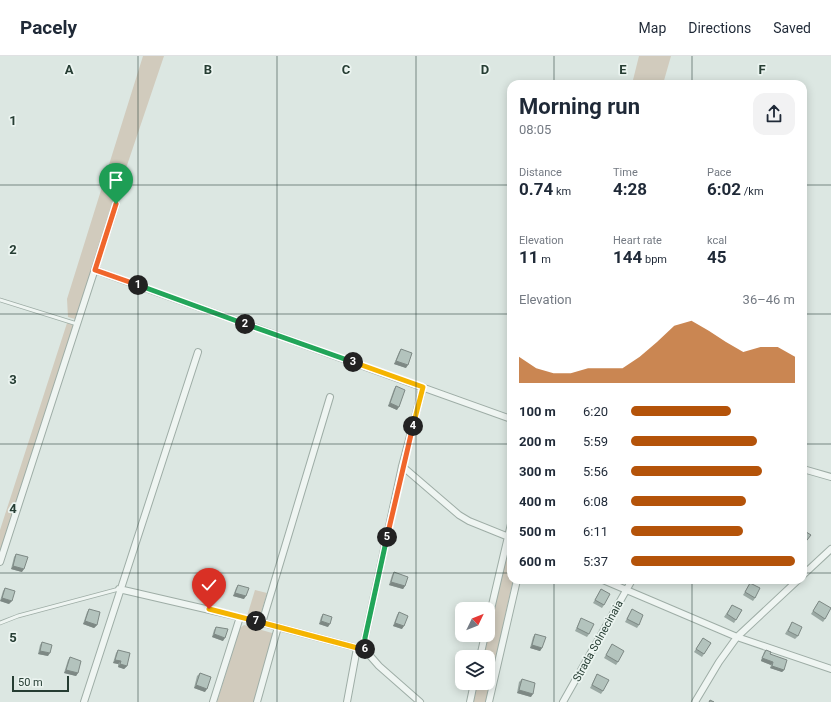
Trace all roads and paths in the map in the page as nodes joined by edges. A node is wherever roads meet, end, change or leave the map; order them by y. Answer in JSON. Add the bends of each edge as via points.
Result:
{"nodes":[{"id":1,"x":116,"y":204,"type":"dead end"},
{"id":2,"x":95,"y":270,"type":"junction"},
{"id":3,"x":0,"y":300,"type":"edge"},
{"id":4,"x":77,"y":324,"type":"junction"},
{"id":5,"x":198,"y":352,"type":"dead end"},
{"id":6,"x":423,"y":387,"type":"junction"},
{"id":7,"x":330,"y":397,"type":"dead end"},
{"id":8,"x":507,"y":418,"type":"edge"},
{"id":9,"x":402,"y":466,"type":"junction"},
{"id":10,"x":807,"y":470,"type":"edge"},
{"id":11,"x":831,"y":477,"type":"edge"},
{"id":12,"x":507,"y":536,"type":"edge"},
{"id":13,"x":507,"y":545,"type":"edge"},
{"id":14,"x":831,"y":549,"type":"edge"},
{"id":15,"x":0,"y":562,"type":"edge"},
{"id":16,"x":807,"y":572,"type":"edge"},
{"id":17,"x":516,"y":584,"type":"edge"},
{"id":18,"x":612,"y":584,"type":"edge"},
{"id":19,"x":630,"y":584,"type":"edge"},
{"id":20,"x":794,"y":584,"type":"edge"},
{"id":21,"x":119,"y":589,"type":"junction"},
{"id":22,"x":626,"y":590,"type":"junction"},
{"id":23,"x":493,"y":602,"type":"edge"},
{"id":24,"x":240,"y":617,"type":"junction"},
{"id":25,"x":0,"y":623,"type":"edge"},
{"id":26,"x":262,"y":623,"type":"junction"},
{"id":27,"x":278,"y":627,"type":"junction"},
{"id":28,"x":737,"y":637,"type":"junction"},
{"id":29,"x":357,"y":648,"type":"junction"},
{"id":30,"x":365,"y":650,"type":"junction"},
{"id":31,"x":831,"y":669,"type":"edge"},
{"id":32,"x":473,"y":690,"type":"edge"},
{"id":33,"x":84,"y":702,"type":"edge"},
{"id":34,"x":213,"y":702,"type":"edge"},
{"id":35,"x":257,"y":702,"type":"edge"},
{"id":36,"x":347,"y":702,"type":"edge"},
{"id":37,"x":420,"y":702,"type":"edge"},
{"id":38,"x":470,"y":702,"type":"edge"},
{"id":39,"x":489,"y":702,"type":"edge"},
{"id":40,"x":564,"y":702,"type":"edge"},
{"id":41,"x":695,"y":702,"type":"edge"}],
"edges":[{"from":1,"to":2,"type":"street"},
{"from":2,"to":4,"type":"street"},
{"from":2,"to":6,"type":"street"},
{"from":3,"to":4,"type":"lane"},
{"from":4,"to":15,"type":"street"},
{"from":5,"to":21,"type":"street"},
{"from":6,"to":8,"type":"street"},
{"from":6,"to":9,"type":"street"},
{"from":7,"to":26,"type":"street"},
{"from":9,"to":12,"type":"street","via":[[459,515]]},
{"from":9,"to":30,"type":"street","via":[[365,638]]},
{"from":10,"to":11,"type":"street"},
{"from":13,"to":23,"type":"street"},
{"from":14,"to":16,"type":"street"},
{"from":17,"to":39,"type":"street"},
{"from":18,"to":22,"type":"street"},
{"from":19,"to":22,"type":"street","name":"Strada Solnecinaia"},
{"from":20,"to":28,"type":"street"},
{"from":21,"to":24,"type":"street"},
{"from":21,"to":25,"type":"lane"},
{"from":21,"to":33,"type":"street"},
{"from":22,"to":28,"type":"street"},
{"from":22,"to":40,"type":"street","name":"Strada Solnecinaia"},
{"from":24,"to":26,"type":"street"},
{"from":24,"to":34,"type":"street"},
{"from":26,"to":27,"type":"street"},
{"from":27,"to":29,"type":"street"},
{"from":27,"to":35,"type":"street"},
{"from":28,"to":31,"type":"street"},
{"from":28,"to":41,"type":"street"},
{"from":29,"to":30,"type":"street"},
{"from":29,"to":36,"type":"street"},
{"from":30,"to":37,"type":"street","via":[[379,666]]},
{"from":32,"to":38,"type":"street"}]}
